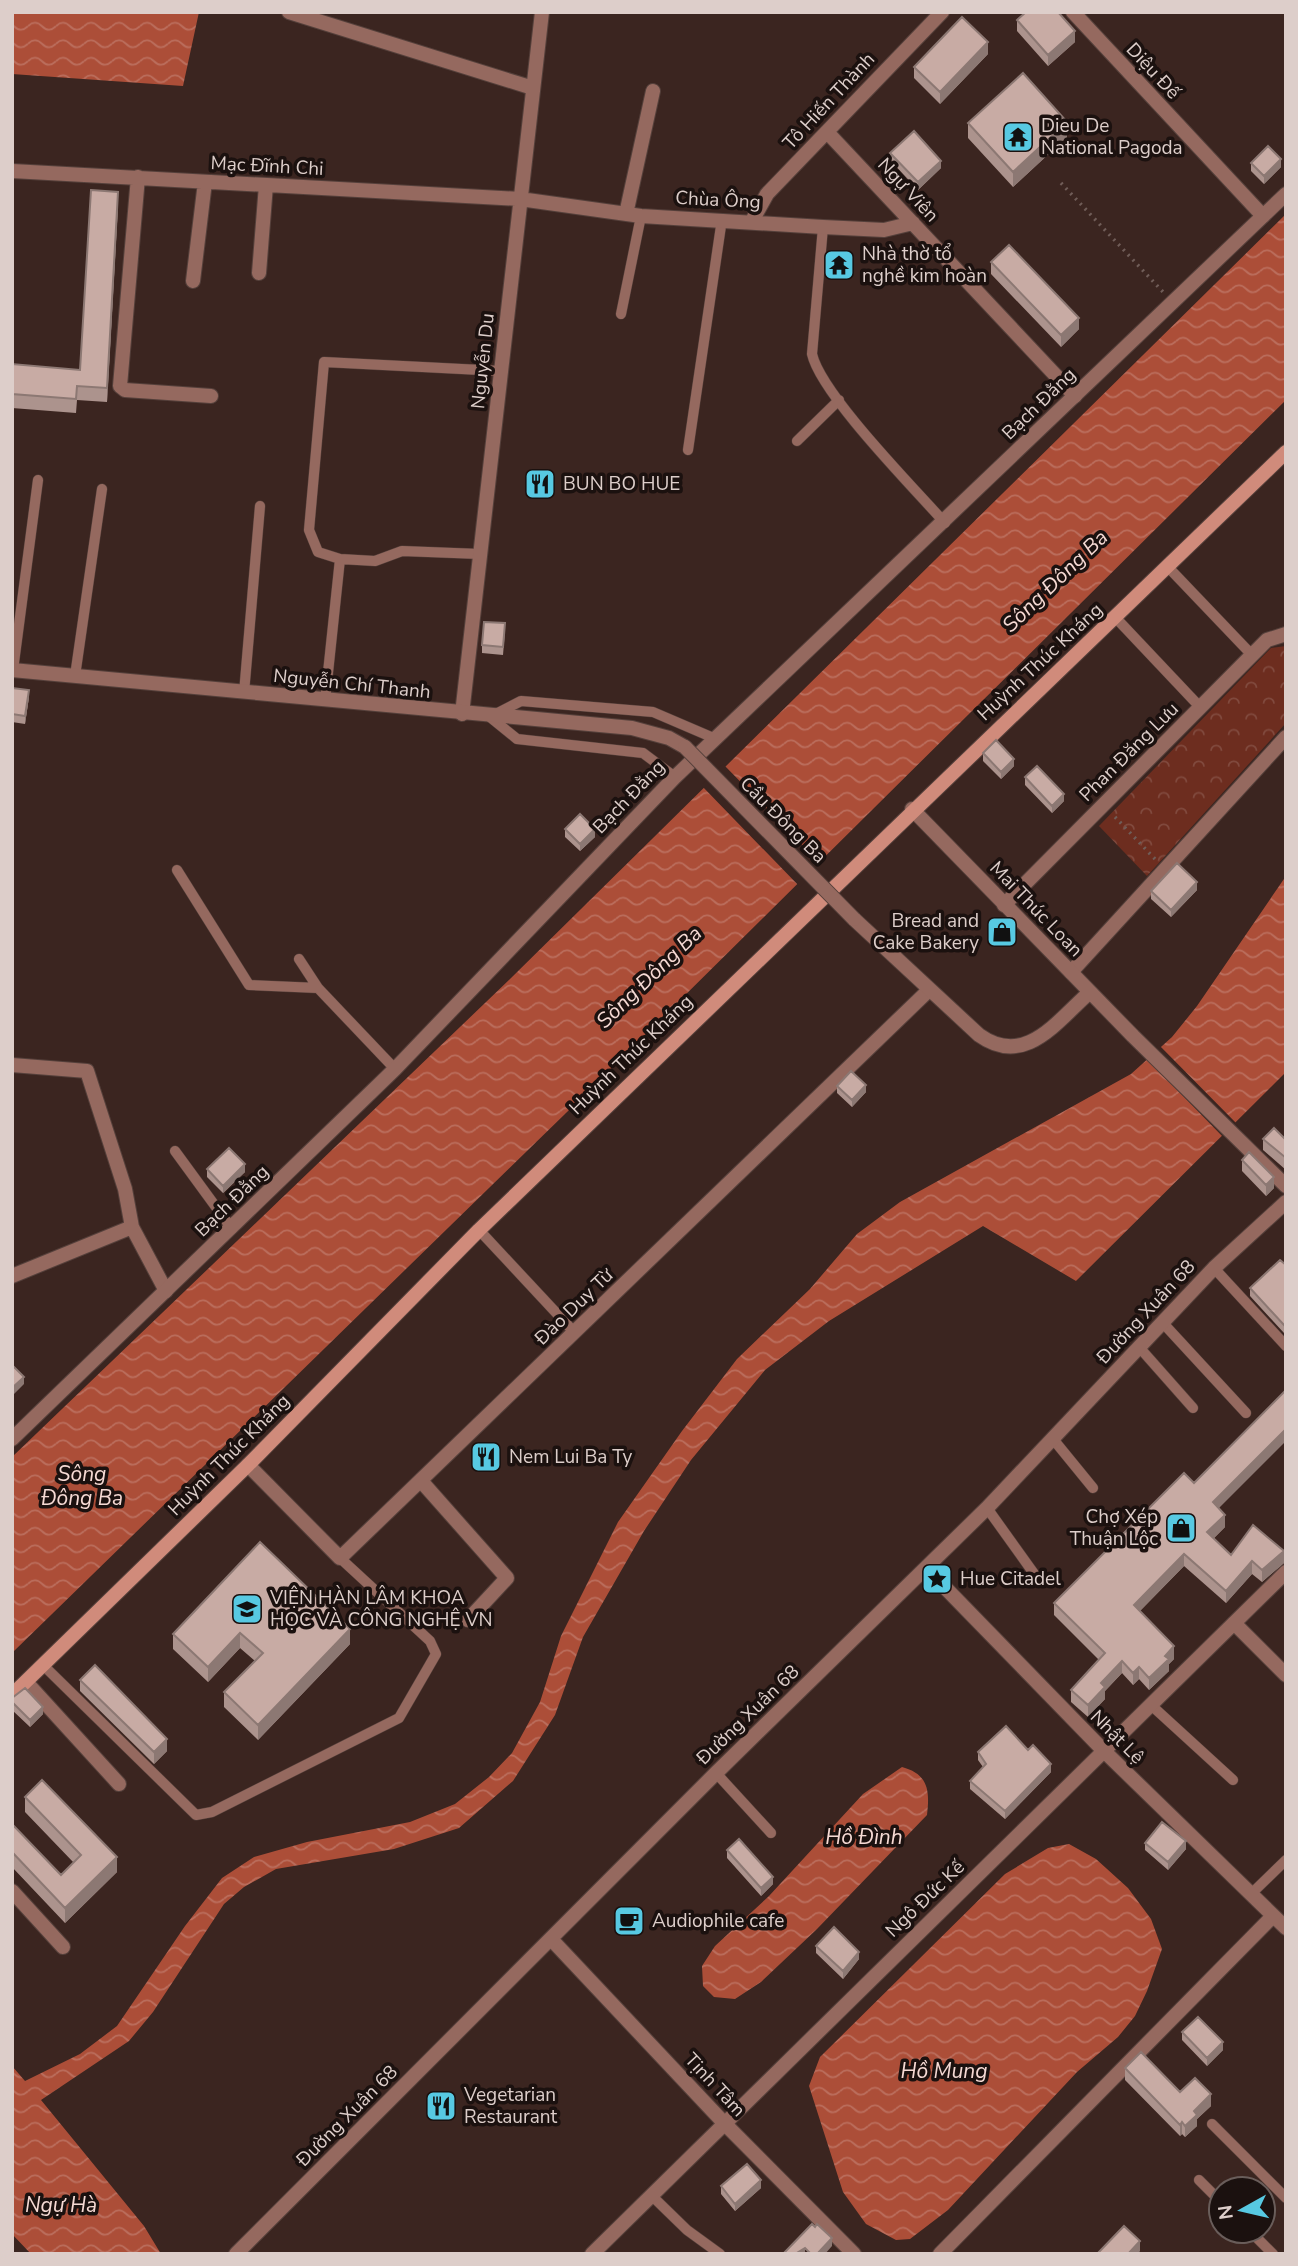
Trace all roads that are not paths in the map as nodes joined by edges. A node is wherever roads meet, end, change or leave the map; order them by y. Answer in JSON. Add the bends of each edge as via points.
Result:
{"nodes":[{"id":1,"x":289,"y":12,"type":"edge"},
{"id":2,"x":542,"y":12,"type":"edge"},
{"id":3,"x":942,"y":12,"type":"edge"},
{"id":4,"x":1073,"y":12,"type":"edge"},
{"id":5,"x":533,"y":88,"type":"junction"},
{"id":6,"x":653,"y":91,"type":"dead end"},
{"id":7,"x":828,"y":132,"type":"junction"},
{"id":8,"x":12,"y":171,"type":"edge"},
{"id":9,"x":138,"y":177,"type":"junction"},
{"id":10,"x":205,"y":182,"type":"junction"},
{"id":11,"x":266,"y":185,"type":"junction"},
{"id":12,"x":1286,"y":194,"type":"edge"},
{"id":13,"x":520,"y":199,"type":"junction"},
{"id":14,"x":633,"y":215,"type":"junction"},
{"id":15,"x":1263,"y":216,"type":"junction"},
{"id":16,"x":722,"y":219,"type":"junction"},
{"id":17,"x":752,"y":221,"type":"junction"},
{"id":18,"x":913,"y":223,"type":"junction"},
{"id":19,"x":823,"y":227,"type":"junction"},
{"id":20,"x":259,"y":272,"type":"dead end"},
{"id":21,"x":193,"y":281,"type":"dead end"},
{"id":22,"x":621,"y":314,"type":"dead end"},
{"id":23,"x":501,"y":371,"type":"junction"},
{"id":24,"x":211,"y":396,"type":"dead end"},
{"id":25,"x":1074,"y":396,"type":"junction"},
{"id":26,"x":839,"y":400,"type":"junction"},
{"id":27,"x":797,"y":441,"type":"dead end"},
{"id":28,"x":688,"y":450,"type":"dead end"},
{"id":29,"x":1286,"y":452,"type":"edge"},
{"id":30,"x":38,"y":480,"type":"dead end"},
{"id":31,"x":102,"y":489,"type":"dead end"},
{"id":32,"x":260,"y":506,"type":"dead end"},
{"id":33,"x":945,"y":523,"type":"junction"},
{"id":34,"x":480,"y":554,"type":"junction"},
{"id":35,"x":340,"y":559,"type":"junction"},
{"id":36,"x":1168,"y":567,"type":"junction"},
{"id":37,"x":1115,"y":617,"type":"junction"},
{"id":38,"x":1286,"y":634,"type":"edge"},
{"id":39,"x":1252,"y":655,"type":"junction"},
{"id":40,"x":13,"y":670,"type":"edge"},
{"id":41,"x":75,"y":676,"type":"junction"},
{"id":42,"x":244,"y":693,"type":"junction"},
{"id":43,"x":325,"y":701,"type":"junction"},
{"id":44,"x":1200,"y":707,"type":"junction"},
{"id":45,"x":462,"y":714,"type":"junction"},
{"id":46,"x":490,"y":717,"type":"junction"},
{"id":47,"x":1286,"y":737,"type":"edge"},
{"id":48,"x":716,"y":739,"type":"junction"},
{"id":49,"x":685,"y":747,"type":"joint"},
{"id":50,"x":675,"y":777,"type":"junction"},
{"id":51,"x":912,"y":809,"type":"junction"},
{"id":52,"x":177,"y":870,"type":"dead end"},
{"id":53,"x":1004,"y":905,"type":"junction"},
{"id":54,"x":299,"y":959,"type":"dead end"},
{"id":55,"x":1071,"y":972,"type":"junction"},
{"id":56,"x":318,"y":988,"type":"junction"},
{"id":57,"x":929,"y":990,"type":"junction"},
{"id":58,"x":1090,"y":992,"type":"junction"},
{"id":59,"x":12,"y":1065,"type":"edge"},
{"id":60,"x":395,"y":1069,"type":"junction"},
{"id":61,"x":175,"y":1151,"type":"dead end"},
{"id":62,"x":1286,"y":1186,"type":"edge"},
{"id":63,"x":1286,"y":1202,"type":"edge"},
{"id":64,"x":132,"y":1227,"type":"junction"},
{"id":65,"x":232,"y":1229,"type":"junction"},
{"id":66,"x":479,"y":1230,"type":"junction"},
{"id":67,"x":1214,"y":1268,"type":"junction"},
{"id":68,"x":12,"y":1276,"type":"edge"},
{"id":69,"x":166,"y":1291,"type":"junction"},
{"id":70,"x":1162,"y":1322,"type":"junction"},
{"id":71,"x":575,"y":1333,"type":"junction"},
{"id":72,"x":1286,"y":1346,"type":"edge"},
{"id":73,"x":1139,"y":1347,"type":"junction"},
{"id":74,"x":1193,"y":1408,"type":"dead end"},
{"id":75,"x":1245,"y":1413,"type":"dead end"},
{"id":76,"x":12,"y":1439,"type":"edge"},
{"id":77,"x":1053,"y":1439,"type":"junction"},
{"id":78,"x":248,"y":1465,"type":"junction"},
{"id":79,"x":422,"y":1482,"type":"junction"},
{"id":80,"x":1093,"y":1488,"type":"dead end"},
{"id":81,"x":987,"y":1508,"type":"junction"},
{"id":82,"x":340,"y":1558,"type":"junction"},
{"id":83,"x":927,"y":1569,"type":"junction"},
{"id":84,"x":1286,"y":1573,"type":"edge"},
{"id":85,"x":1040,"y":1582,"type":"dead end"},
{"id":86,"x":468,"y":1620,"type":"dead end"},
{"id":87,"x":1234,"y":1623,"type":"junction"},
{"id":88,"x":43,"y":1665,"type":"junction"},
{"id":89,"x":1286,"y":1675,"type":"edge"},
{"id":90,"x":26,"y":1682,"type":"junction"},
{"id":91,"x":12,"y":1695,"type":"edge"},
{"id":92,"x":1151,"y":1705,"type":"junction"},
{"id":93,"x":1104,"y":1751,"type":"junction"},
{"id":94,"x":716,"y":1773,"type":"junction"},
{"id":95,"x":1233,"y":1780,"type":"dead end"},
{"id":96,"x":119,"y":1784,"type":"dead end"},
{"id":97,"x":771,"y":1833,"type":"dead end"},
{"id":98,"x":1286,"y":1860,"type":"edge"},
{"id":99,"x":12,"y":1891,"type":"edge"},
{"id":100,"x":1251,"y":1894,"type":"junction"},
{"id":101,"x":1273,"y":1916,"type":"junction"},
{"id":102,"x":1286,"y":1928,"type":"edge"},
{"id":103,"x":551,"y":1939,"type":"junction"},
{"id":104,"x":62,"y":1947,"type":"dead end"},
{"id":105,"x":1212,"y":2123,"type":"dead end"},
{"id":106,"x":725,"y":2124,"type":"junction"},
{"id":107,"x":1199,"y":2180,"type":"dead end"},
{"id":108,"x":1207,"y":2188,"type":"edge"},
{"id":109,"x":651,"y":2195,"type":"junction"},
{"id":110,"x":1286,"y":2198,"type":"edge"},
{"id":111,"x":241,"y":2252,"type":"edge"},
{"id":112,"x":592,"y":2254,"type":"edge"},
{"id":113,"x":720,"y":2254,"type":"edge"},
{"id":114,"x":854,"y":2254,"type":"edge"},
{"id":115,"x":940,"y":2254,"type":"edge"}],
"edges":[{"from":1,"to":5,"type":"street"},
{"from":2,"to":5,"type":"street","name":"Nguyễn Du"},
{"from":3,"to":7,"type":"street","name":"Tô Hiến Thành"},
{"from":4,"to":15,"type":"street","name":"Diệu Đế"},
{"from":5,"to":13,"type":"street","name":"Nguyễn Du"},
{"from":6,"to":14,"type":"street"},
{"from":7,"to":17,"type":"street","name":"Tô Hiến Thành","via":[[767,194]]},
{"from":7,"to":18,"type":"street","name":"Ngự Viên"},
{"from":8,"to":9,"type":"street","name":"Mạc Đĩnh Chi"},
{"from":9,"to":10,"type":"street","name":"Mạc Đĩnh Chi"},
{"from":9,"to":24,"type":"street","via":[[121,386],[125,390]]},
{"from":10,"to":11,"type":"street","name":"Mạc Đĩnh Chi"},
{"from":10,"to":21,"type":"street"},
{"from":11,"to":13,"type":"street","name":"Mạc Đĩnh Chi"},
{"from":11,"to":20,"type":"street"},
{"from":12,"to":15,"type":"street","name":"Bạch Đằng"},
{"from":13,"to":14,"type":"street","name":"Chùa Ông"},
{"from":13,"to":23,"type":"street","name":"Nguyễn Du"},
{"from":14,"to":16,"type":"street","name":"Chùa Ông"},
{"from":14,"to":22,"type":"lane"},
{"from":15,"to":25,"type":"street","name":"Bạch Đằng"},
{"from":16,"to":17,"type":"street","name":"Chùa Ông"},
{"from":16,"to":28,"type":"lane"},
{"from":17,"to":19,"type":"street","name":"Chùa Ông"},
{"from":18,"to":19,"type":"street","name":"Chùa Ông","via":[[884,230]]},
{"from":18,"to":25,"type":"street","name":"Ngự Viên"},
{"from":19,"to":26,"type":"lane","via":[[812,354],[820,376]]},
{"from":23,"to":34,"type":"street","name":"Nguyễn Du"},
{"from":23,"to":35,"type":"lane","via":[[324,362],[309,530],[318,552]]},
{"from":25,"to":33,"type":"street","name":"Bạch Đằng"},
{"from":26,"to":27,"type":"lane"},
{"from":26,"to":33,"type":"lane"},
{"from":29,"to":36,"type":"main road","name":"Huỳnh Thúc Kháng"},
{"from":30,"to":40,"type":"lane"},
{"from":31,"to":41,"type":"lane"},
{"from":32,"to":42,"type":"lane"},
{"from":33,"to":48,"type":"street","name":"Bạch Đằng"},
{"from":34,"to":35,"type":"lane","via":[[402,551],[375,561]]},
{"from":34,"to":45,"type":"street","name":"Nguyễn Du"},
{"from":35,"to":43,"type":"lane"},
{"from":36,"to":37,"type":"main road","name":"Huỳnh Thúc Kháng"},
{"from":36,"to":39,"type":"lane"},
{"from":37,"to":44,"type":"lane"},
{"from":37,"to":51,"type":"main road","name":"Huỳnh Thúc Kháng"},
{"from":38,"to":39,"type":"street","name":"Phan Đăng Lưu","via":[[1267,640]]},
{"from":39,"to":44,"type":"street","name":"Phan Đăng Lưu"},
{"from":40,"to":41,"type":"street","name":"Nguyễn Chí Thanh"},
{"from":41,"to":42,"type":"street","name":"Nguyễn Chí Thanh"},
{"from":42,"to":43,"type":"street","name":"Nguyễn Chí Thanh"},
{"from":43,"to":45,"type":"street","name":"Nguyễn Chí Thanh"},
{"from":44,"to":53,"type":"street","name":"Phan Đăng Lưu"},
{"from":45,"to":46,"type":"street","name":"Nguyễn Chí Thanh"},
{"from":46,"to":48,"type":"lane","via":[[521,701],[653,712]]},
{"from":46,"to":49,"type":"street","name":"Nguyễn Chí Thanh","via":[[632,728]]},
{"from":46,"to":50,"type":"lane","via":[[517,740],[643,753]]},
{"from":47,"to":55,"type":"street"},
{"from":48,"to":50,"type":"street","name":"Bạch Đằng"},
{"from":49,"to":57,"type":"street","name":"Cầu Đông Ba","bridge":true},
{"from":50,"to":60,"type":"street","name":"Bạch Đằng"},
{"from":51,"to":53,"type":"street","name":"Mai Thúc Loan"},
{"from":51,"to":66,"type":"main road","name":"Huỳnh Thúc Kháng"},
{"from":52,"to":56,"type":"lane","via":[[249,985]]},
{"from":53,"to":55,"type":"street","name":"Mai Thúc Loan"},
{"from":54,"to":56,"type":"lane"},
{"from":55,"to":58,"type":"street","name":"Mai Thúc Loan"},
{"from":56,"to":60,"type":"lane"},
{"from":57,"to":58,"type":"street","via":[[979,1035],[1002,1048],[1018,1048],[1041,1036]]},
{"from":57,"to":71,"type":"street","name":"Đào Duy Từ"},
{"from":58,"to":62,"type":"street","name":"Mai Thúc Loan"},
{"from":59,"to":64,"type":"street","via":[[87,1071]]},
{"from":60,"to":65,"type":"street","name":"Bạch Đằng"},
{"from":61,"to":65,"type":"lane"},
{"from":63,"to":67,"type":"street","name":"Đường Xuân 68"},
{"from":64,"to":68,"type":"street"},
{"from":64,"to":69,"type":"street"},
{"from":65,"to":69,"type":"street","name":"Bạch Đằng"},
{"from":66,"to":71,"type":"lane"},
{"from":66,"to":78,"type":"main road","name":"Huỳnh Thúc Kháng"},
{"from":67,"to":70,"type":"street","name":"Đường Xuân 68"},
{"from":67,"to":72,"type":"lane"},
{"from":69,"to":76,"type":"street","name":"Bạch Đằng"},
{"from":70,"to":73,"type":"street","name":"Đường Xuân 68"},
{"from":70,"to":75,"type":"lane"},
{"from":71,"to":79,"type":"street","name":"Đào Duy Từ"},
{"from":73,"to":74,"type":"lane"},
{"from":73,"to":77,"type":"street","name":"Đường Xuân 68"},
{"from":77,"to":80,"type":"lane"},
{"from":77,"to":81,"type":"street","name":"Đường Xuân 68"},
{"from":78,"to":82,"type":"street"},
{"from":78,"to":88,"type":"main road","name":"Huỳnh Thúc Kháng"},
{"from":79,"to":82,"type":"street","name":"Đào Duy Từ"},
{"from":79,"to":86,"type":"street","via":[[507,1578]]},
{"from":81,"to":83,"type":"street","name":"Đường Xuân 68"},
{"from":81,"to":85,"type":"lane"},
{"from":82,"to":88,"type":"lane","via":[[430,1641],[436,1654],[399,1718],[212,1812],[196,1815]]},
{"from":83,"to":93,"type":"street","name":"Nhật Lệ"},
{"from":83,"to":94,"type":"street","name":"Đường Xuân 68"},
{"from":84,"to":87,"type":"street","name":"Ngô Đức Kế"},
{"from":87,"to":89,"type":"street"},
{"from":87,"to":92,"type":"street","name":"Ngô Đức Kế"},
{"from":88,"to":90,"type":"main road","name":"Huỳnh Thúc Kháng"},
{"from":90,"to":91,"type":"main road","name":"Huỳnh Thúc Kháng"},
{"from":90,"to":96,"type":"street"},
{"from":92,"to":93,"type":"street","name":"Ngô Đức Kế"},
{"from":92,"to":95,"type":"lane"},
{"from":93,"to":100,"type":"street","name":"Nhật Lệ"},
{"from":93,"to":106,"type":"street","name":"Ngô Đức Kế"},
{"from":94,"to":97,"type":"lane"},
{"from":94,"to":103,"type":"street","name":"Đường Xuân 68"},
{"from":98,"to":100,"type":"lane"},
{"from":99,"to":104,"type":"street"},
{"from":100,"to":101,"type":"street","name":"Nhật Lệ"},
{"from":101,"to":102,"type":"street","name":"Nhật Lệ"},
{"from":101,"to":115,"type":"street"},
{"from":103,"to":106,"type":"street","name":"Tịnh Tâm"},
{"from":103,"to":111,"type":"street","name":"Đường Xuân 68"},
{"from":105,"to":110,"type":"lane"},
{"from":106,"to":109,"type":"street","name":"Ngô Đức Kế"},
{"from":106,"to":114,"type":"street","name":"Tịnh Tâm"},
{"from":107,"to":108,"type":"lane"},
{"from":109,"to":112,"type":"street","name":"Ngô Đức Kế"},
{"from":109,"to":113,"type":"lane"}]}
